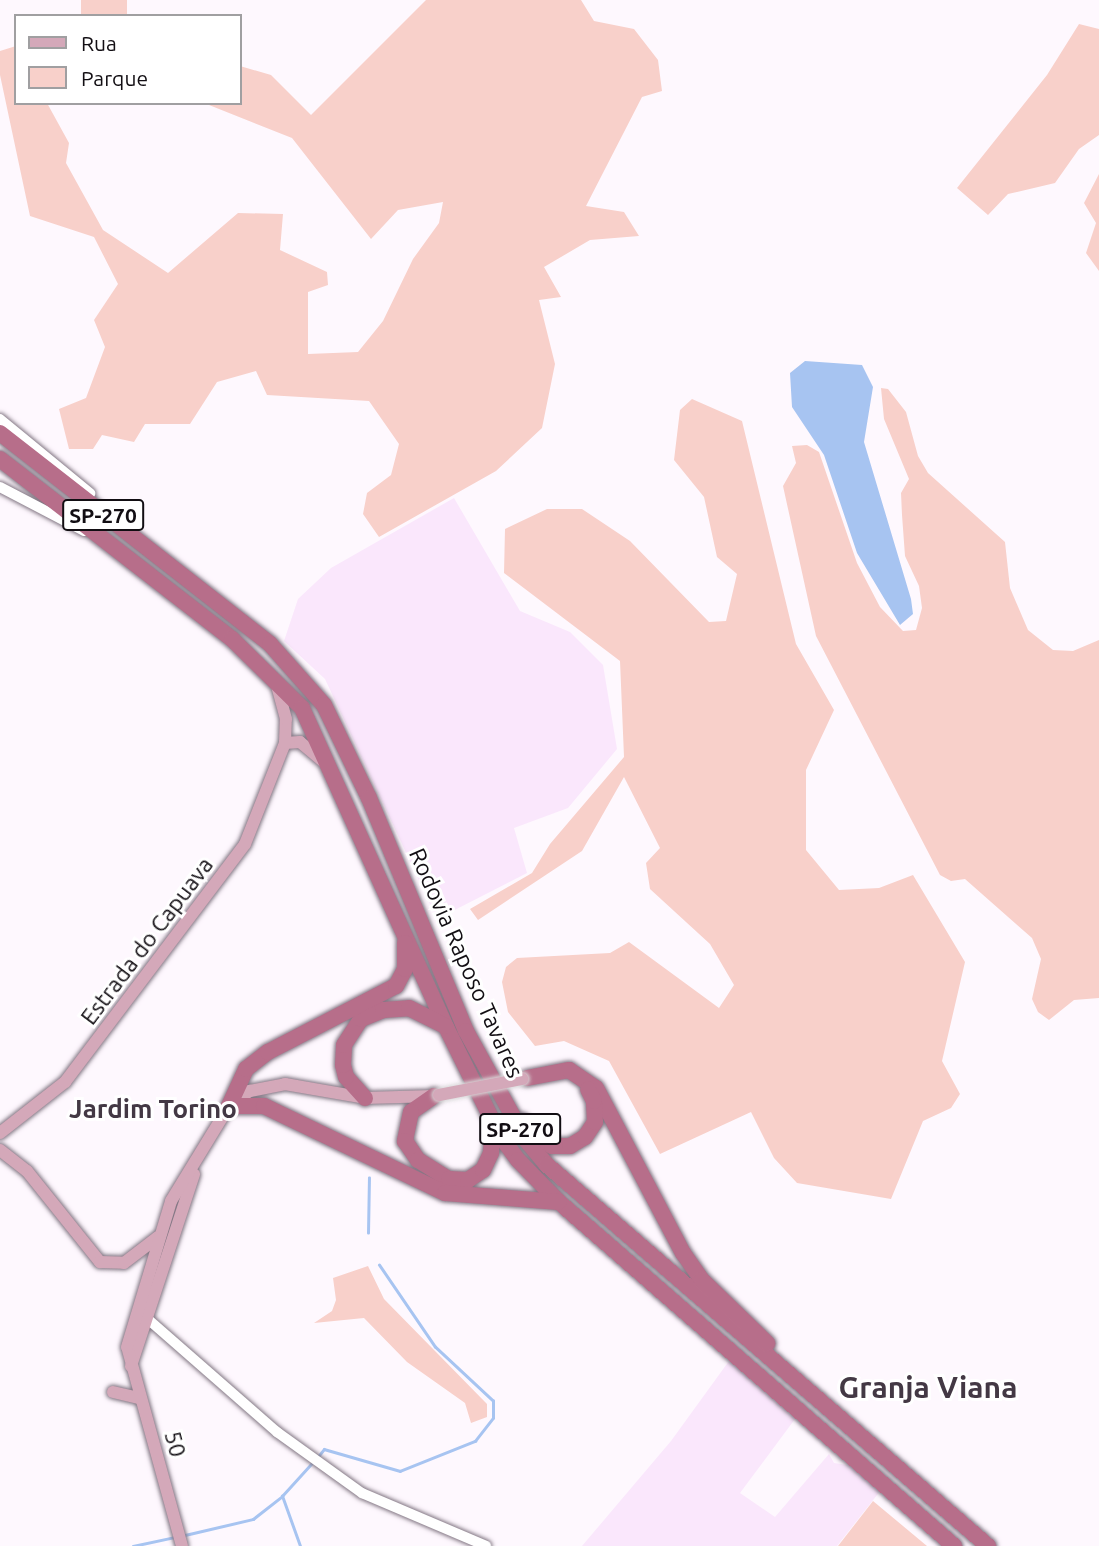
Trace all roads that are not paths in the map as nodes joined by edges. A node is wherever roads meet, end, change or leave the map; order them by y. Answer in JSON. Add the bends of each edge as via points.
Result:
{"nodes":[{"id":1,"x":1,"y":424,"type":"edge"},
{"id":2,"x":0,"y":459,"type":"edge"},
{"id":3,"x":0,"y":487,"type":"edge"},
{"id":4,"x":110,"y":543,"type":"junction"},
{"id":5,"x":275,"y":677,"type":"junction"},
{"id":6,"x":285,"y":743,"type":"junction"},
{"id":7,"x":330,"y":767,"type":"junction"},
{"id":8,"x":405,"y":937,"type":"junction"},
{"id":9,"x":446,"y":1027,"type":"junction"},
{"id":10,"x":525,"y":1078,"type":"junction"},
{"id":11,"x":436,"y":1096,"type":"junction"},
{"id":12,"x":365,"y":1098,"type":"junction"},
{"id":13,"x":506,"y":1105,"type":"junction"},
{"id":14,"x":229,"y":1106,"type":"junction"},
{"id":15,"x":493,"y":1122,"type":"junction"},
{"id":16,"x":0,"y":1133,"type":"edge"},
{"id":17,"x":0,"y":1150,"type":"edge"},
{"id":18,"x":200,"y":1154,"type":"junction"},
{"id":19,"x":171,"y":1201,"type":"junction"},
{"id":20,"x":559,"y":1202,"type":"junction"},
{"id":21,"x":178,"y":1220,"type":"junction"},
{"id":22,"x":158,"y":1237,"type":"junction"},
{"id":23,"x":143,"y":1314,"type":"junction"},
{"id":24,"x":131,"y":1367,"type":"junction"},
{"id":25,"x":113,"y":1392,"type":"dead end"},
{"id":26,"x":816,"y":1396,"type":"junction"},
{"id":27,"x":141,"y":1398,"type":"junction"},
{"id":28,"x":180,"y":1541,"type":"edge"},
{"id":29,"x":486,"y":1546,"type":"edge"},
{"id":30,"x":954,"y":1546,"type":"edge"},
{"id":31,"x":988,"y":1546,"type":"edge"}],
"edges":[{"from":1,"to":13,"type":"highway","name":"Rodovia Raposo Tavares","number":"SP-270","via":[[207,597],[270,644],[324,705],[369,798],[466,1031]]},
{"from":2,"to":4,"type":"highway","name":"Rodovia Raposo Tavares","number":"SP-270"},
{"from":3,"to":4,"type":"street"},
{"from":4,"to":5,"type":"highway","name":"Rodovia Raposo Tavares","number":"SP-270"},
{"from":5,"to":6,"type":"main road","name":"Estrada do Capuava","via":[[284,705]]},
{"from":5,"to":7,"type":"highway","name":"Rodovia Raposo Tavares","number":"SP-270","via":[[302,708]]},
{"from":6,"to":7,"type":"main road","via":[[300,742]]},
{"from":6,"to":16,"type":"main road","name":"Estrada do Capuava","via":[[246,844],[73,1073],[38,1107]]},
{"from":7,"to":8,"type":"highway","name":"Rodovia Raposo Tavares","number":"SP-270"},
{"from":8,"to":9,"type":"highway","name":"Rodovia Raposo Tavares","number":"SP-270"},
{"from":8,"to":14,"type":"highway","via":[[405,968],[396,986],[268,1052],[246,1069]]},
{"from":9,"to":12,"type":"highway","via":[[409,1007],[361,1019],[344,1045],[343,1065],[346,1077]]},
{"from":9,"to":15,"type":"highway","name":"Rodovia Raposo Tavares","number":"SP-270"},
{"from":10,"to":11,"type":"main road","bridge":true},
{"from":10,"to":13,"type":"highway","via":[[570,1077],[585,1085],[596,1111],[591,1130],[570,1146],[552,1146]]},
{"from":10,"to":26,"type":"highway","via":[[569,1070],[596,1088],[702,1280],[794,1368]]},
{"from":11,"to":12,"type":"main road"},
{"from":11,"to":15,"type":"highway","via":[[411,1112],[405,1141],[418,1160],[449,1178],[468,1180],[483,1170],[491,1153]]},
{"from":12,"to":14,"type":"main road","via":[[266,1085]]},
{"from":13,"to":26,"type":"highway","name":"Rodovia Raposo Tavares","number":"SP-270","via":[[526,1140],[569,1186]]},
{"from":14,"to":18,"type":"main road"},
{"from":14,"to":20,"type":"highway","via":[[264,1107],[445,1193]]},
{"from":15,"to":20,"type":"highway","name":"Rodovia Raposo Tavares","number":"SP-270","via":[[518,1160]]},
{"from":17,"to":22,"type":"main road","via":[[27,1171],[100,1262],[124,1263]]},
{"from":18,"to":19,"type":"main road"},
{"from":18,"to":21,"type":"main road"},
{"from":19,"to":21,"type":"main road","via":[[178,1207]]},
{"from":19,"to":22,"type":"main road"},
{"from":20,"to":30,"type":"highway","name":"Rodovia Raposo Tavares","number":"SP-270"},
{"from":21,"to":23,"type":"main road"},
{"from":22,"to":23,"type":"main road"},
{"from":23,"to":24,"type":"main road"},
{"from":23,"to":24,"type":"main road","name":"50","via":[[127,1347]]},
{"from":23,"to":29,"type":"street","via":[[224,1388],[323,1466],[379,1503]]},
{"from":24,"to":27,"type":"main road","name":"50"},
{"from":25,"to":27,"type":"main road"},
{"from":26,"to":31,"type":"highway","name":"Rodovia Raposo Tavares","number":"SP-270"},
{"from":27,"to":28,"type":"main road","name":"50"}]}
